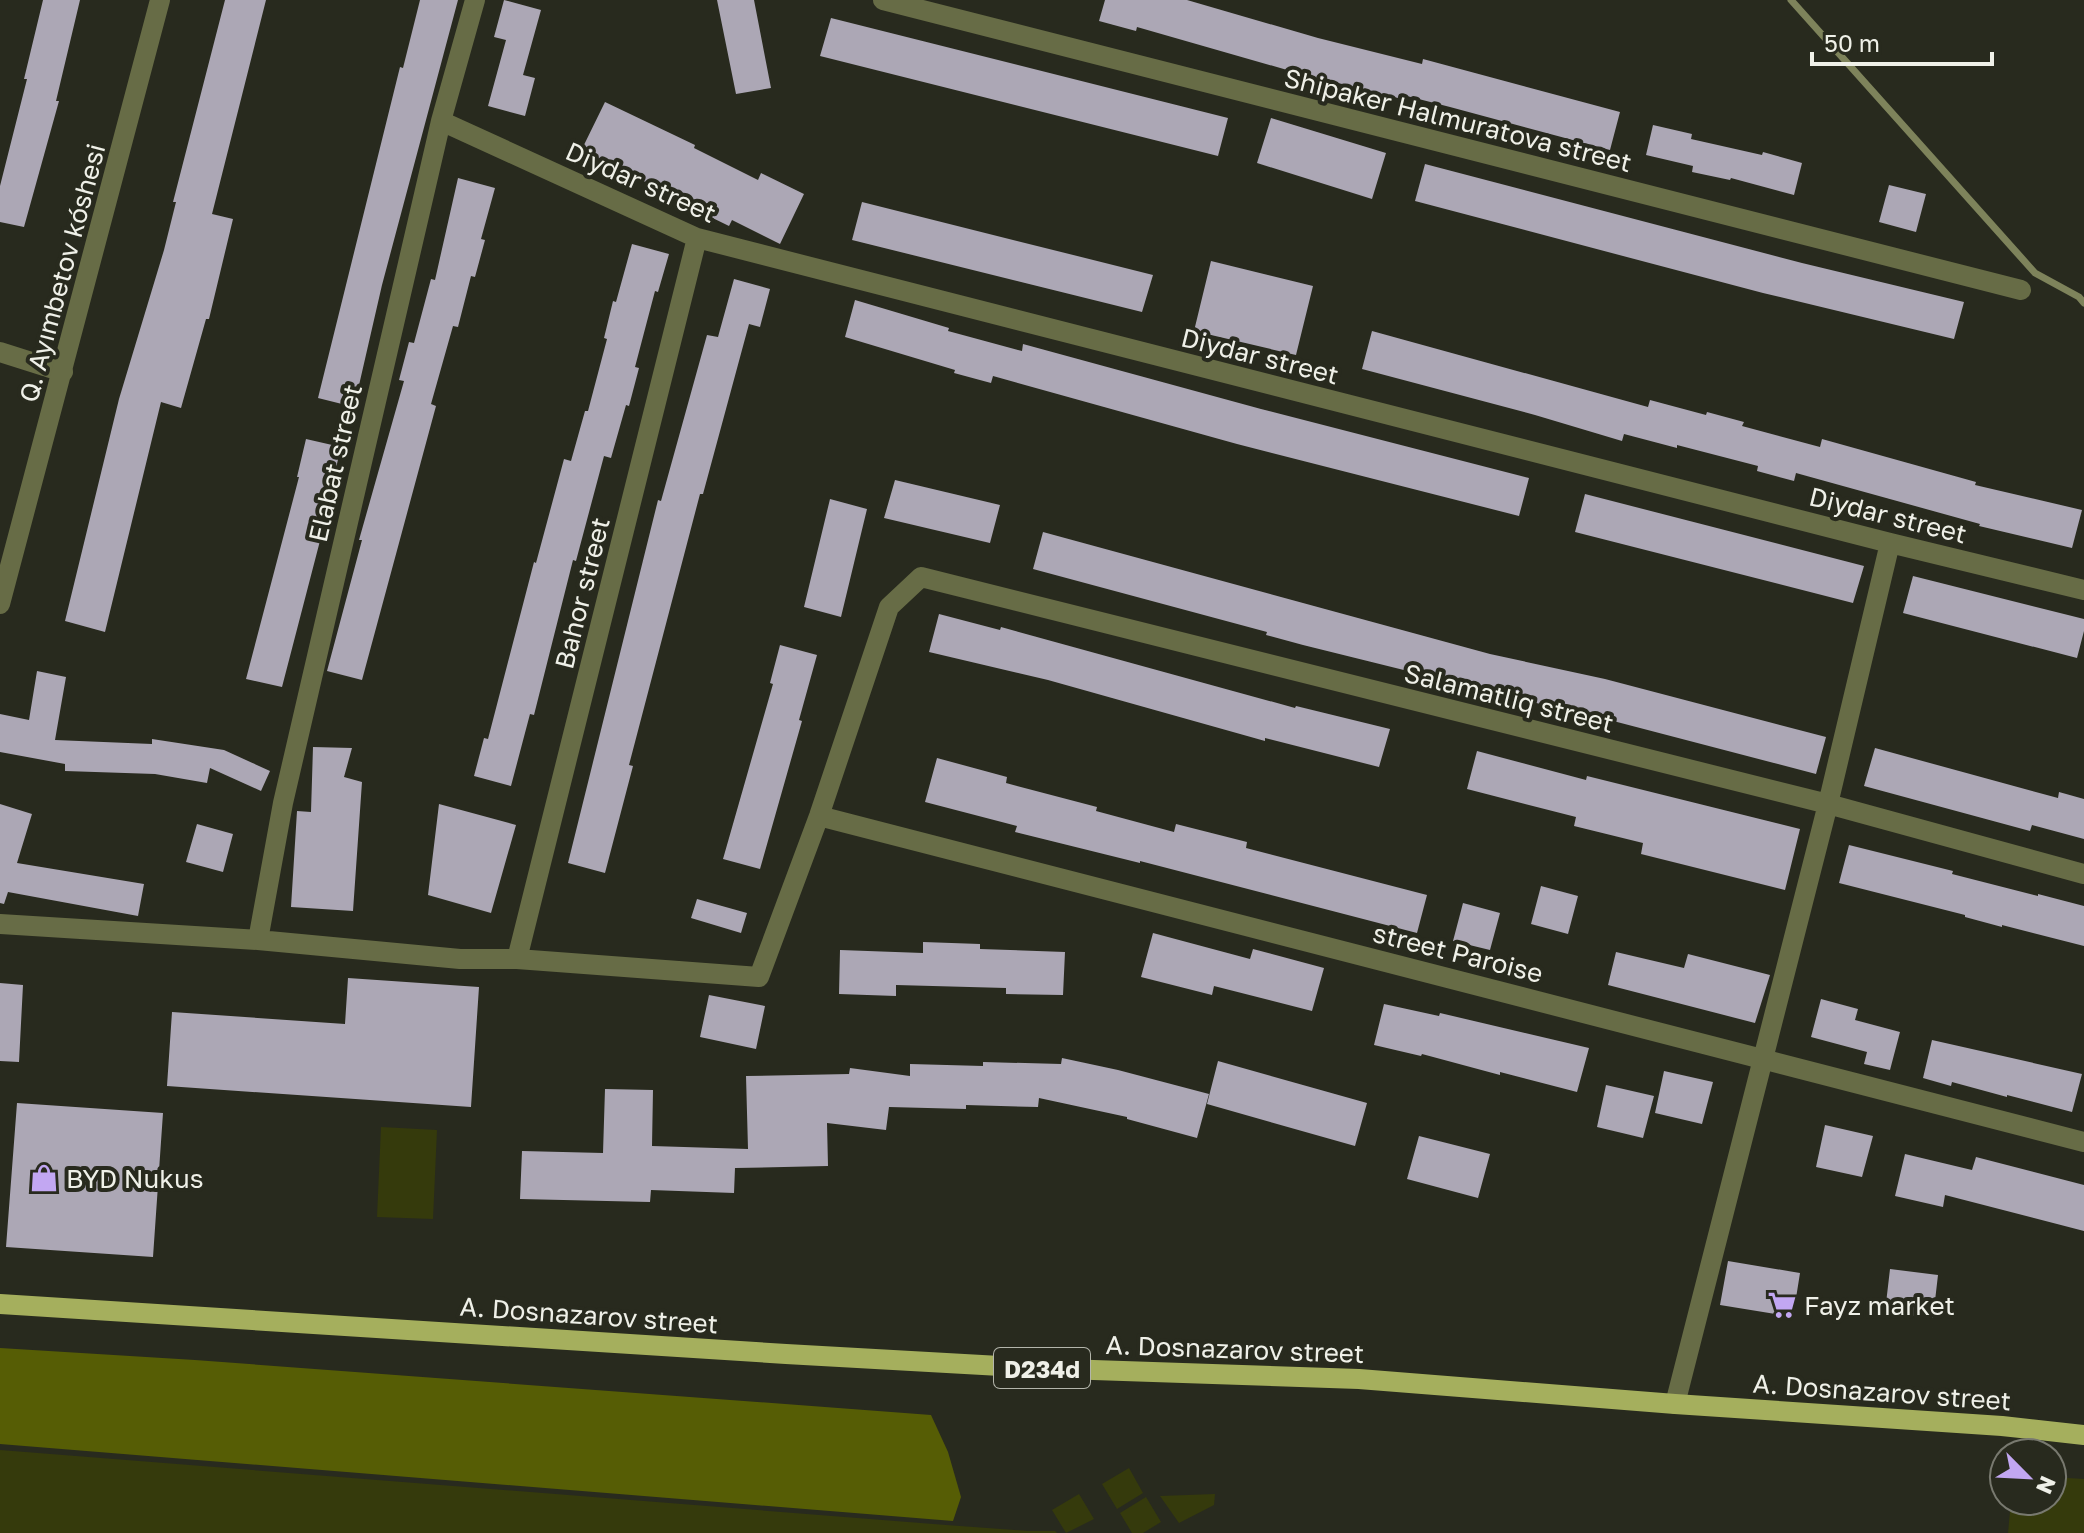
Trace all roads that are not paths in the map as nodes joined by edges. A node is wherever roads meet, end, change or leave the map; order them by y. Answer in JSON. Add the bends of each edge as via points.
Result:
{"nodes":[{"id":1,"x":160,"y":0,"type":"edge"},
{"id":2,"x":475,"y":0,"type":"edge"},
{"id":3,"x":883,"y":0,"type":"edge"},
{"id":4,"x":441,"y":121,"type":"junction"},
{"id":5,"x":697,"y":238,"type":"junction"},
{"id":6,"x":2021,"y":290,"type":"dead end"},
{"id":7,"x":0,"y":352,"type":"edge"},
{"id":8,"x":63,"y":372,"type":"junction"},
{"id":9,"x":1890,"y":543,"type":"junction"},
{"id":10,"x":2084,"y":590,"type":"edge"},
{"id":11,"x":0,"y":604,"type":"edge"},
{"id":12,"x":1828,"y":804,"type":"junction"},
{"id":13,"x":819,"y":816,"type":"junction"},
{"id":14,"x":2084,"y":874,"type":"edge"},
{"id":15,"x":0,"y":924,"type":"edge"},
{"id":16,"x":258,"y":940,"type":"junction"},
{"id":17,"x":517,"y":959,"type":"junction"},
{"id":18,"x":1763,"y":1058,"type":"junction"},
{"id":19,"x":2084,"y":1142,"type":"edge"},
{"id":20,"x":0,"y":1304,"type":"edge"},
{"id":21,"x":1675,"y":1404,"type":"junction"},
{"id":22,"x":2084,"y":1435,"type":"edge"}],
"edges":[{"from":1,"to":8,"type":"street","name":"Q. Ayımbetov kóshesi"},
{"from":2,"to":4,"type":"street","name":"Elabat street"},
{"from":3,"to":6,"type":"street","name":"Shipaker Halmuratova street"},
{"from":4,"to":5,"type":"street","name":"Diydar street"},
{"from":4,"to":16,"type":"street","name":"Elabat street","via":[[283,803]]},
{"from":5,"to":9,"type":"street","name":"Diydar street"},
{"from":5,"to":17,"type":"street","name":"Bahor street"},
{"from":7,"to":8,"type":"street"},
{"from":8,"to":11,"type":"street","name":"Q. Ayımbetov kóshesi"},
{"from":9,"to":10,"type":"street","name":"Diydar street"},
{"from":9,"to":12,"type":"street"},
{"from":12,"to":13,"type":"street","name":"Salamatliq street","via":[[921,577],[889,607]]},
{"from":12,"to":14,"type":"street","name":"Salamatliq street"},
{"from":12,"to":18,"type":"street"},
{"from":13,"to":17,"type":"street","via":[[759,977]]},
{"from":13,"to":18,"type":"street","name":"street Paroise"},
{"from":15,"to":16,"type":"street"},
{"from":16,"to":17,"type":"street","via":[[460,959]]},
{"from":18,"to":19,"type":"street","name":"street Paroise"},
{"from":18,"to":21,"type":"street"},
{"from":20,"to":21,"type":"main road","name":"A. Dosnazarov street","number":"D234d","via":[[1034,1368],[1359,1379]]},
{"from":21,"to":22,"type":"main road","name":"A. Dosnazarov street","number":"D234d"}]}
